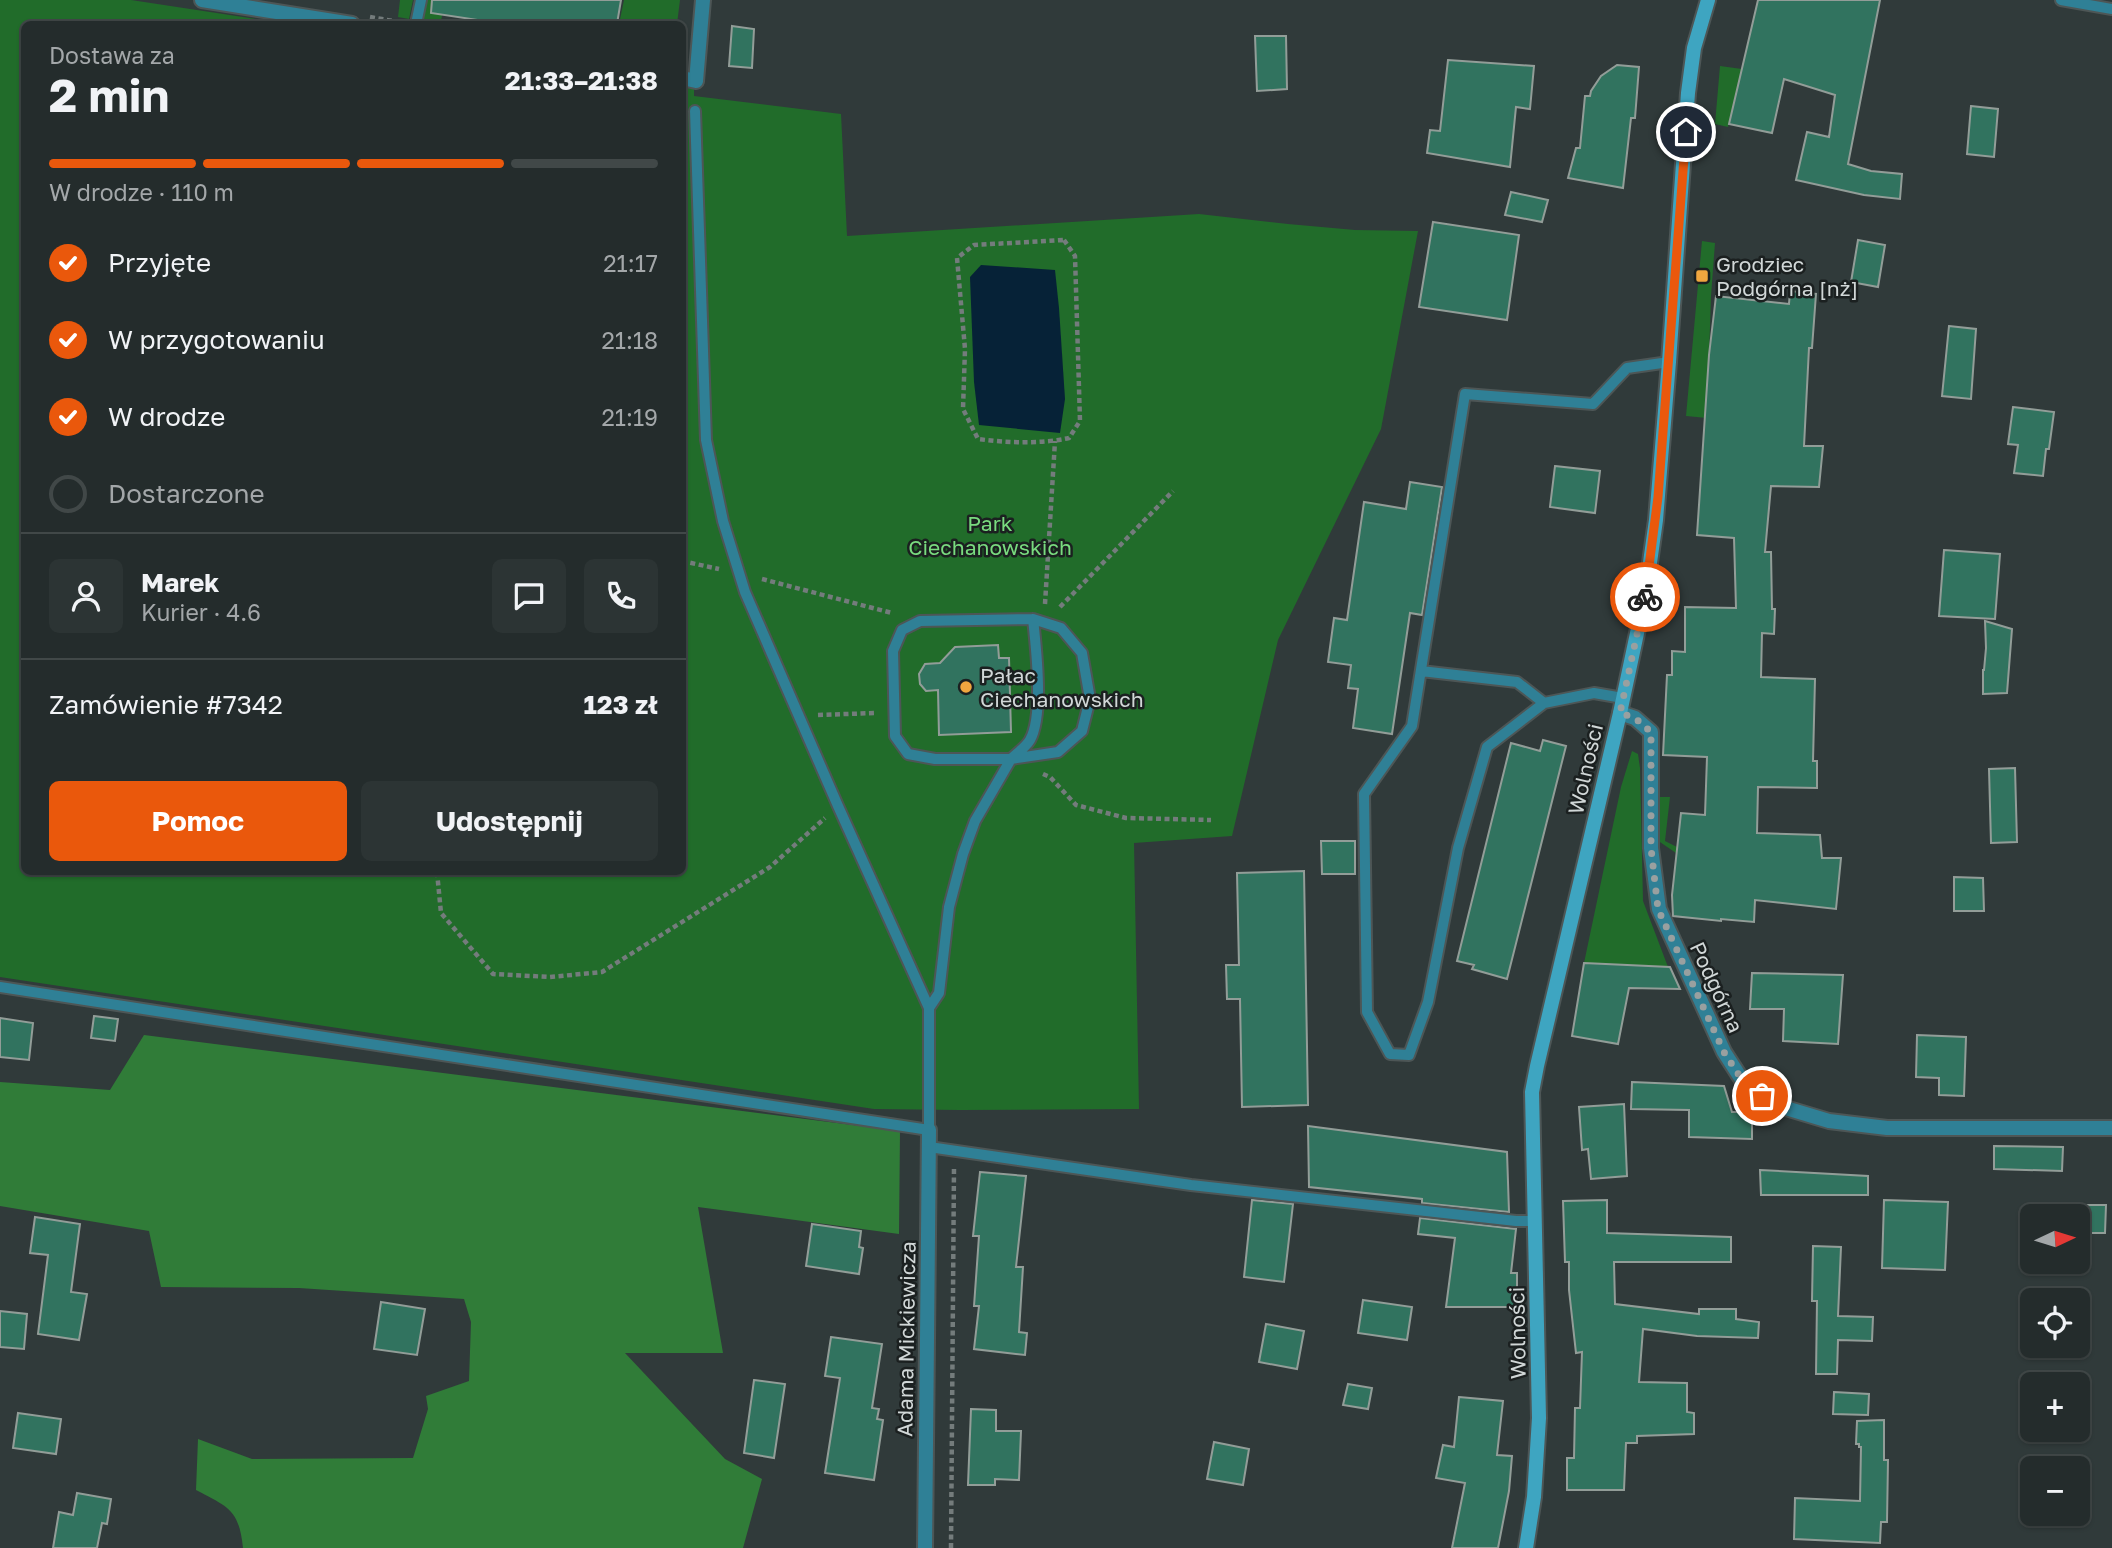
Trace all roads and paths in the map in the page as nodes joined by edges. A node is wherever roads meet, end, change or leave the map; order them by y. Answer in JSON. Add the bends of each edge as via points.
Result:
{"nodes":[{"id":1,"x":202,"y":0,"type":"edge"},
{"id":2,"x":421,"y":0,"type":"edge"},
{"id":3,"x":704,"y":0,"type":"edge"},
{"id":4,"x":1708,"y":0,"type":"edge"},
{"id":5,"x":2061,"y":0,"type":"edge"},
{"id":6,"x":2112,"y":9,"type":"edge"},
{"id":7,"x":333,"y":21,"type":"edge"},
{"id":8,"x":417,"y":21,"type":"edge"},
{"id":9,"x":689,"y":79,"type":"edge"},
{"id":10,"x":695,"y":111,"type":"dead end"},
{"id":11,"x":1669,"y":362,"type":"junction"},
{"id":12,"x":1055,"y":441,"type":"junction"},
{"id":13,"x":1173,"y":491,"type":"dead end"},
{"id":14,"x":686,"y":562,"type":"edge"},
{"id":15,"x":739,"y":573,"type":"junction"},
{"id":16,"x":1033,"y":619,"type":"junction"},
{"id":17,"x":920,"y":621,"type":"junction"},
{"id":18,"x":1044,"y":623,"type":"junction"},
{"id":19,"x":1421,"y":671,"type":"junction"},
{"id":20,"x":1623,"y":698,"type":"junction"},
{"id":21,"x":1544,"y":703,"type":"junction"},
{"id":22,"x":894,"y":712,"type":"junction"},
{"id":23,"x":1620,"y":713,"type":"junction"},
{"id":24,"x":799,"y":716,"type":"junction"},
{"id":25,"x":1011,"y":760,"type":"junction"},
{"id":26,"x":838,"y":806,"type":"junction"},
{"id":27,"x":1212,"y":820,"type":"dead end"},
{"id":28,"x":437,"y":875,"type":"edge"},
{"id":29,"x":0,"y":987,"type":"edge"},
{"id":30,"x":929,"y":1007,"type":"junction"},
{"id":31,"x":2112,"y":1128,"type":"edge"},
{"id":32,"x":929,"y":1130,"type":"junction"},
{"id":33,"x":929,"y":1147,"type":"junction"},
{"id":34,"x":955,"y":1151,"type":"junction"},
{"id":35,"x":1535,"y":1221,"type":"junction"},
{"id":36,"x":925,"y":1548,"type":"edge"},
{"id":37,"x":951,"y":1548,"type":"edge"},
{"id":38,"x":1526,"y":1548,"type":"edge"}],
"edges":[{"from":1,"to":7,"type":"street"},
{"from":2,"to":8,"type":"lane"},
{"from":3,"to":9,"type":"street"},
{"from":4,"to":11,"type":"street","name":"Wolności","via":[[1694,48],[1688,93]]},
{"from":5,"to":6,"type":"lane"},
{"from":10,"to":15,"type":"lane","via":[[706,440]]},
{"from":11,"to":19,"type":"lane","via":[[1627,368],[1593,404],[1465,394]]},
{"from":11,"to":20,"type":"street","name":"Wolności","via":[[1651,557]]},
{"from":12,"to":12,"type":"path","via":[[978,439],[963,409],[965,349],[957,258],[974,244],[1064,240],[1075,256],[1080,421],[1069,438]]},
{"from":12,"to":18,"type":"path"},
{"from":13,"to":18,"type":"path"},
{"from":14,"to":15,"type":"path"},
{"from":15,"to":17,"type":"path"},
{"from":15,"to":24,"type":"lane"},
{"from":16,"to":17,"type":"lane"},
{"from":16,"to":18,"type":"lane"},
{"from":16,"to":25,"type":"lane","via":[[1038,708],[1030,740]]},
{"from":17,"to":22,"type":"lane","via":[[902,630],[894,651]]},
{"from":18,"to":25,"type":"lane","via":[[1061,628],[1082,653],[1090,699],[1082,731],[1058,752]]},
{"from":19,"to":21,"type":"lane","via":[[1517,682]]},
{"from":19,"to":21,"type":"lane","via":[[1412,726],[1364,794],[1367,1012],[1390,1054],[1409,1055],[1428,1002],[1458,848],[1487,747]]},
{"from":20,"to":21,"type":"lane","via":[[1594,693]]},
{"from":20,"to":23,"type":"street","name":"Wolności"},
{"from":22,"to":24,"type":"path"},
{"from":22,"to":25,"type":"lane","via":[[895,736],[908,754]]},
{"from":23,"to":31,"type":"street","name":"Podgórna","via":[[1635,718],[1651,732],[1651,848],[1658,909],[1724,1052],[1746,1086],[1779,1106],[1829,1121],[1887,1128]]},
{"from":23,"to":35,"type":"street","name":"Wolności","via":[[1534,1079]]},
{"from":24,"to":26,"type":"lane"},
{"from":25,"to":27,"type":"path","via":[[1050,777],[1076,805],[1126,818]]},
{"from":25,"to":30,"type":"lane","via":[[975,821],[963,854],[949,907],[939,993]]},
{"from":26,"to":28,"type":"path","via":[[770,867],[602,972],[550,977],[493,974],[441,914]]},
{"from":26,"to":30,"type":"lane"},
{"from":29,"to":32,"type":"lane"},
{"from":30,"to":32,"type":"lane"},
{"from":32,"to":33,"type":"street","name":"Adama Mickiewicza"},
{"from":33,"to":34,"type":"lane"},
{"from":33,"to":36,"type":"street","name":"Adama Mickiewicza"},
{"from":34,"to":35,"type":"lane","via":[[1191,1185]]},
{"from":34,"to":37,"type":"path"},
{"from":35,"to":38,"type":"street","name":"Wolności","via":[[1539,1418]]}]}
